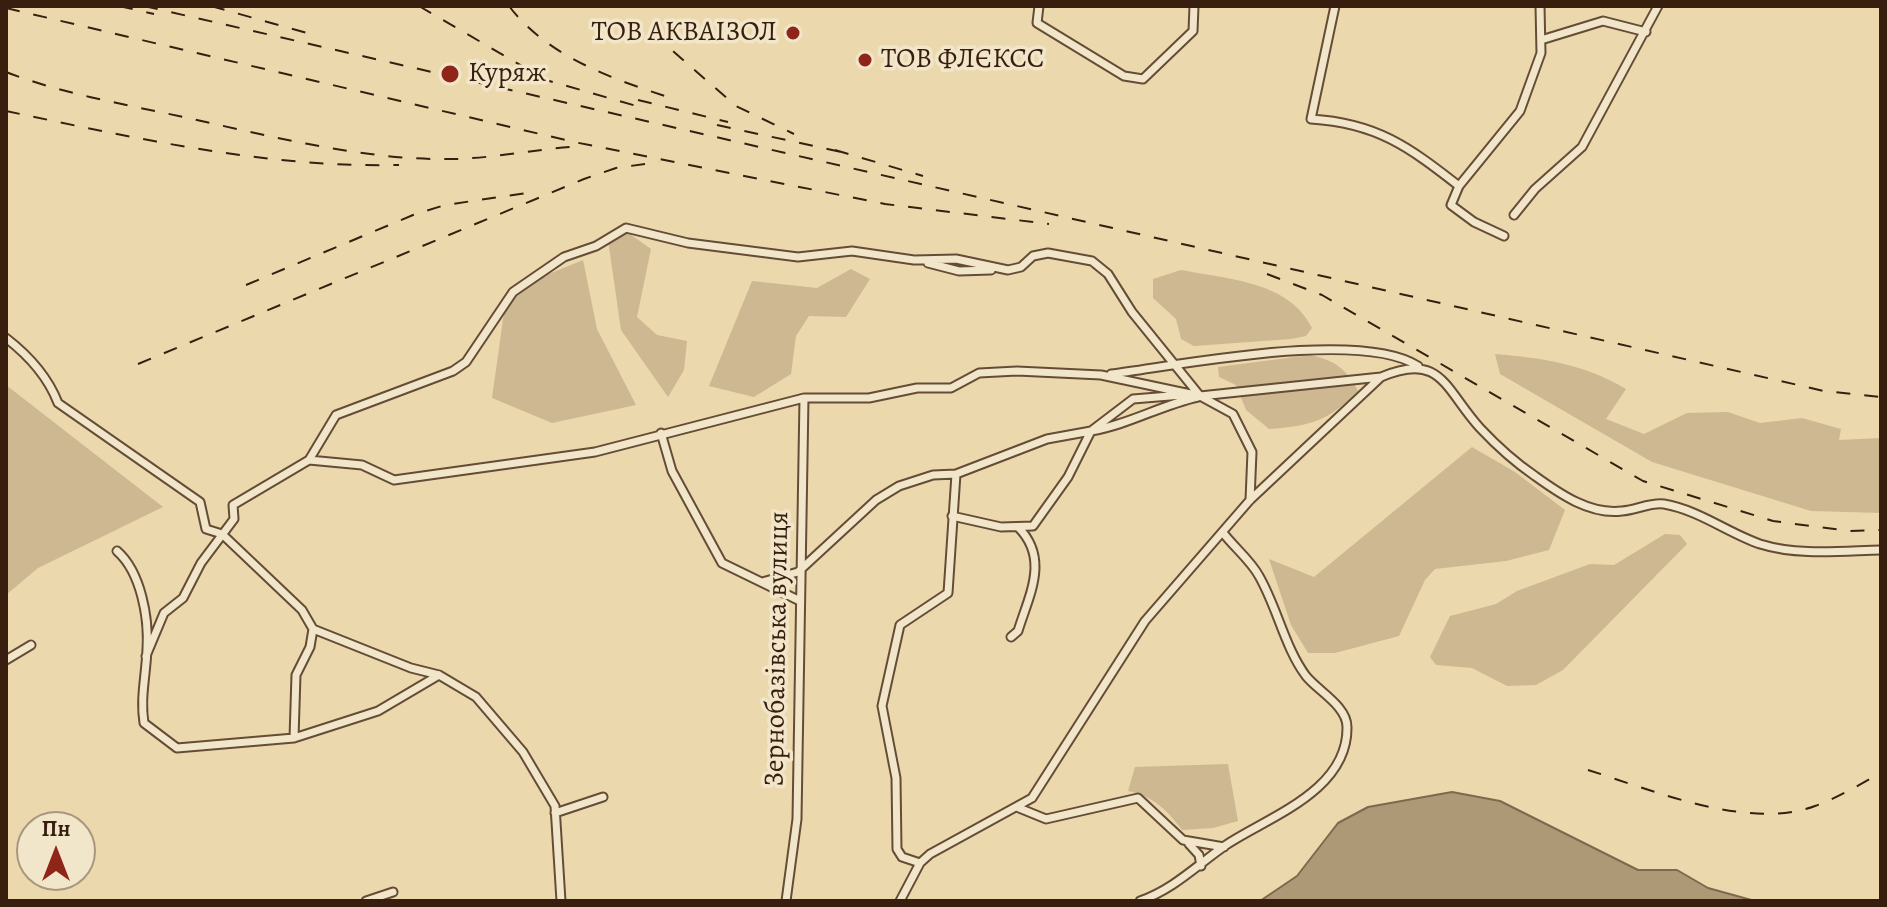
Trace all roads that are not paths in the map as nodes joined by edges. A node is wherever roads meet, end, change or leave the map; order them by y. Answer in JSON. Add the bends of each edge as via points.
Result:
{"nodes":[{"id":1,"x":1039,"y":6,"type":"edge"},
{"id":2,"x":1194,"y":6,"type":"edge"},
{"id":3,"x":1335,"y":6,"type":"edge"},
{"id":4,"x":1540,"y":6,"type":"edge"},
{"id":5,"x":1658,"y":6,"type":"edge"},
{"id":6,"x":1646,"y":32,"type":"junction"},
{"id":7,"x":1541,"y":40,"type":"junction"},
{"id":8,"x":1459,"y":186,"type":"junction"},
{"id":9,"x":1514,"y":215,"type":"dead end"},
{"id":10,"x":1504,"y":236,"type":"dead end"},
{"id":11,"x":6,"y":338,"type":"edge"},
{"id":12,"x":1177,"y":366,"type":"junction"},
{"id":13,"x":1418,"y":366,"type":"junction"},
{"id":14,"x":1101,"y":375,"type":"junction"},
{"id":15,"x":1381,"y":377,"type":"junction"},
{"id":16,"x":1200,"y":396,"type":"junction"},
{"id":17,"x":804,"y":398,"type":"junction"},
{"id":18,"x":1091,"y":431,"type":"junction"},
{"id":19,"x":661,"y":433,"type":"junction"},
{"id":20,"x":309,"y":460,"type":"junction"},
{"id":21,"x":956,"y":474,"type":"junction"},
{"id":22,"x":1250,"y":500,"type":"junction"},
{"id":23,"x":952,"y":516,"type":"junction"},
{"id":24,"x":1018,"y":527,"type":"junction"},
{"id":25,"x":222,"y":534,"type":"junction"},
{"id":26,"x":1224,"y":534,"type":"junction"},
{"id":27,"x":1881,"y":550,"type":"edge"},
{"id":28,"x":117,"y":551,"type":"dead end"},
{"id":29,"x":798,"y":572,"type":"junction"},
{"id":30,"x":762,"y":582,"type":"junction"},
{"id":31,"x":798,"y":600,"type":"junction"},
{"id":32,"x":313,"y":629,"type":"junction"},
{"id":33,"x":1011,"y":637,"type":"dead end"},
{"id":34,"x":31,"y":645,"type":"dead end"},
{"id":35,"x":146,"y":656,"type":"junction"},
{"id":36,"x":6,"y":660,"type":"edge"},
{"id":37,"x":439,"y":675,"type":"junction"},
{"id":38,"x":294,"y":738,"type":"junction"},
{"id":39,"x":603,"y":797,"type":"dead end"},
{"id":40,"x":1019,"y":808,"type":"junction"},
{"id":41,"x":555,"y":813,"type":"junction"},
{"id":42,"x":1187,"y":842,"type":"junction"},
{"id":43,"x":1224,"y":847,"type":"junction"},
{"id":44,"x":920,"y":863,"type":"junction"},
{"id":45,"x":1201,"y":866,"type":"junction"},
{"id":46,"x":393,"y":892,"type":"dead end"},
{"id":47,"x":366,"y":901,"type":"edge"},
{"id":48,"x":561,"y":901,"type":"edge"},
{"id":49,"x":786,"y":901,"type":"edge"},
{"id":50,"x":900,"y":901,"type":"edge"},
{"id":51,"x":1140,"y":901,"type":"edge"}],
"edges":[{"from":1,"to":2,"type":"street","via":[[1037,23],[1124,76],[1143,79],[1193,31]]},
{"from":3,"to":8,"type":"street","via":[[1311,119],[1381,132]]},
{"from":4,"to":7,"type":"street"},
{"from":5,"to":6,"type":"street"},
{"from":6,"to":7,"type":"street","via":[[1603,21]]},
{"from":6,"to":9,"type":"street","via":[[1582,147]]},
{"from":7,"to":8,"type":"street","via":[[1520,111]]},
{"from":8,"to":10,"type":"street","via":[[1451,205]]},
{"from":11,"to":25,"type":"street","via":[[52,386],[58,403],[200,502],[206,529]]},
{"from":12,"to":13,"type":"street","via":[[1307,351],[1391,353]]},
{"from":12,"to":14,"type":"street"},
{"from":12,"to":16,"type":"street"},
{"from":12,"to":20,"type":"street","via":[[1108,274],[1092,261],[1048,253],[1008,270],[956,259],[914,260],[852,251],[798,257],[688,243],[626,228],[564,257],[513,292],[466,362],[453,371],[336,415]]},
{"from":13,"to":15,"type":"street"},
{"from":13,"to":27,"type":"street","via":[[1453,388],[1479,427],[1533,475],[1592,510],[1620,512],[1662,504],[1758,543],[1792,551]]},
{"from":14,"to":16,"type":"street"},
{"from":14,"to":17,"type":"street","via":[[979,373],[951,388],[917,388],[869,398]]},
{"from":15,"to":16,"type":"street"},
{"from":15,"to":22,"type":"street"},
{"from":16,"to":18,"type":"street"},
{"from":16,"to":18,"type":"street","via":[[1133,399]]},
{"from":16,"to":22,"type":"street","via":[[1233,414],[1243,431],[1252,452]]},
{"from":17,"to":19,"type":"street"},
{"from":17,"to":29,"type":"street","name":"Зернобазівська вулиця"},
{"from":18,"to":21,"type":"street","via":[[1047,439]]},
{"from":18,"to":24,"type":"street","via":[[1038,522]]},
{"from":19,"to":20,"type":"street","via":[[595,452],[394,480],[362,465]]},
{"from":19,"to":30,"type":"street","via":[[672,471],[722,563]]},
{"from":20,"to":25,"type":"street","via":[[233,505],[234,519]]},
{"from":21,"to":23,"type":"street"},
{"from":21,"to":29,"type":"street","via":[[899,486],[876,500]]},
{"from":22,"to":26,"type":"street"},
{"from":23,"to":24,"type":"street"},
{"from":23,"to":44,"type":"street","via":[[948,593],[900,625],[882,706],[899,807],[897,849],[902,857]]},
{"from":24,"to":33,"type":"street","via":[[1037,567],[1018,631]]},
{"from":25,"to":32,"type":"street","via":[[302,610]]},
{"from":25,"to":35,"type":"street","via":[[183,598],[164,613]]},
{"from":26,"to":40,"type":"street","via":[[1145,621],[1043,785]]},
{"from":26,"to":43,"type":"street","via":[[1258,574],[1305,674],[1344,714],[1347,728],[1337,761],[1316,789],[1291,811]]},
{"from":28,"to":35,"type":"street","via":[[135,575]]},
{"from":29,"to":30,"type":"street"},
{"from":29,"to":31,"type":"street","name":"Зернобазівська вулиця"},
{"from":30,"to":31,"type":"street"},
{"from":31,"to":49,"type":"street","name":"Зернобазівська вулиця","via":[[797,819]]},
{"from":32,"to":37,"type":"street"},
{"from":32,"to":38,"type":"street","via":[[296,675]]},
{"from":34,"to":36,"type":"street"},
{"from":35,"to":38,"type":"street","via":[[140,690],[144,723],[177,748]]},
{"from":37,"to":38,"type":"street","via":[[378,711]]},
{"from":37,"to":41,"type":"street","via":[[476,697],[513,741]]},
{"from":39,"to":41,"type":"street"},
{"from":40,"to":42,"type":"street","via":[[1046,819],[1138,798]]},
{"from":40,"to":44,"type":"street","via":[[953,838]]},
{"from":41,"to":48,"type":"street"},
{"from":42,"to":43,"type":"street"},
{"from":42,"to":45,"type":"street"},
{"from":43,"to":45,"type":"street"},
{"from":44,"to":50,"type":"street"},
{"from":45,"to":51,"type":"street"},
{"from":46,"to":47,"type":"street"}]}
